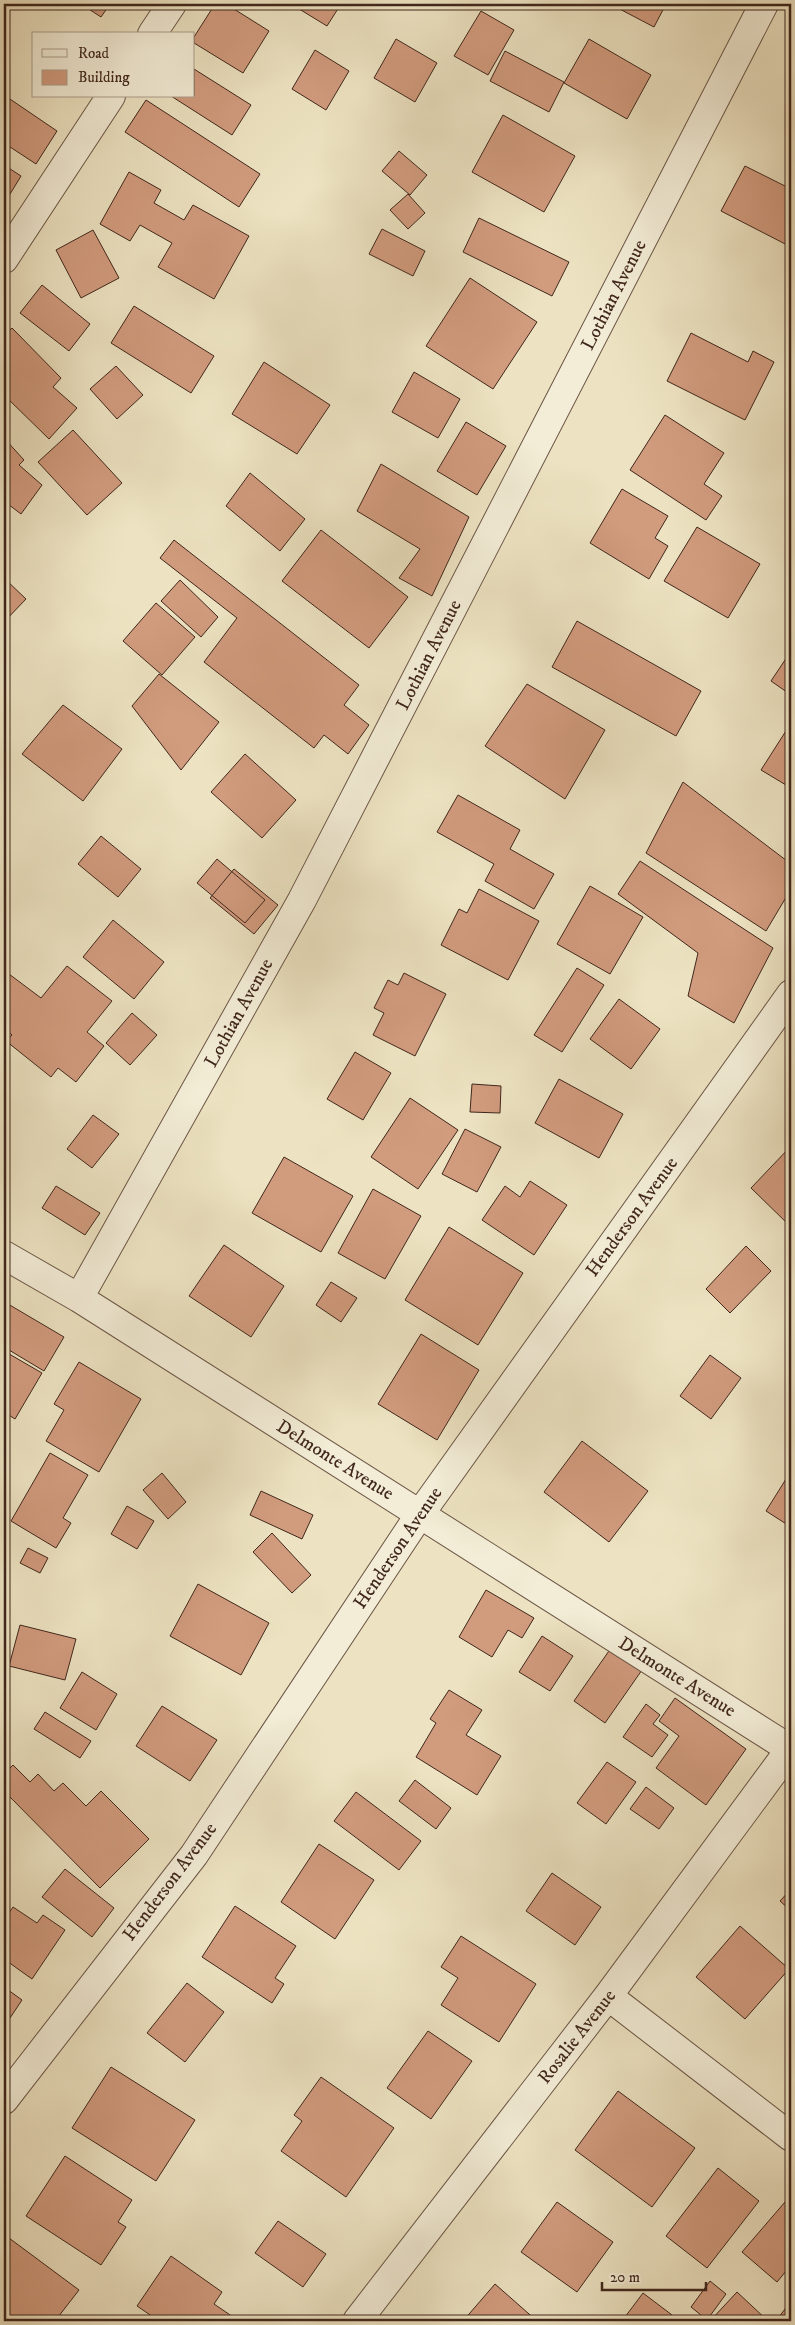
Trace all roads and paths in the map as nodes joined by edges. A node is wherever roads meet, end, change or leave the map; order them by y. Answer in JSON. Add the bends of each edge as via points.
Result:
{"nodes":[{"id":1,"x":172,"y":4,"type":"edge"},
{"id":2,"x":764,"y":4,"type":"edge"},
{"id":3,"x":153,"y":32,"type":"edge"},
{"id":4,"x":110,"y":98,"type":"edge"},
{"id":5,"x":4,"y":259,"type":"edge"},
{"id":6,"x":791,"y":994,"type":"edge"},
{"id":7,"x":4,"y":1255,"type":"edge"},
{"id":8,"x":79,"y":1298,"type":"junction"},
{"id":9,"x":420,"y":1514,"type":"junction"},
{"id":10,"x":791,"y":1749,"type":"edge"},
{"id":11,"x":608,"y":1996,"type":"junction"},
{"id":12,"x":4,"y":2100,"type":"edge"},
{"id":13,"x":791,"y":2137,"type":"edge"},
{"id":14,"x":357,"y":2321,"type":"edge"}],
"edges":[{"from":1,"to":3,"type":"street"},
{"from":2,"to":8,"type":"street","name":"Lothian Avenue","via":[[302,900]]},
{"from":4,"to":5,"type":"street"},
{"from":6,"to":9,"type":"street","name":"Henderson Avenue"},
{"from":7,"to":8,"type":"street","name":"Delmonte Avenue"},
{"from":8,"to":9,"type":"street","name":"Delmonte Avenue"},
{"from":9,"to":10,"type":"street","name":"Delmonte Avenue"},
{"from":9,"to":12,"type":"street","name":"Henderson Avenue","via":[[194,1854]]},
{"from":10,"to":11,"type":"street","name":"Rosalie Avenue"},
{"from":11,"to":13,"type":"street"},
{"from":11,"to":14,"type":"street","name":"Rosalie Avenue"}]}
